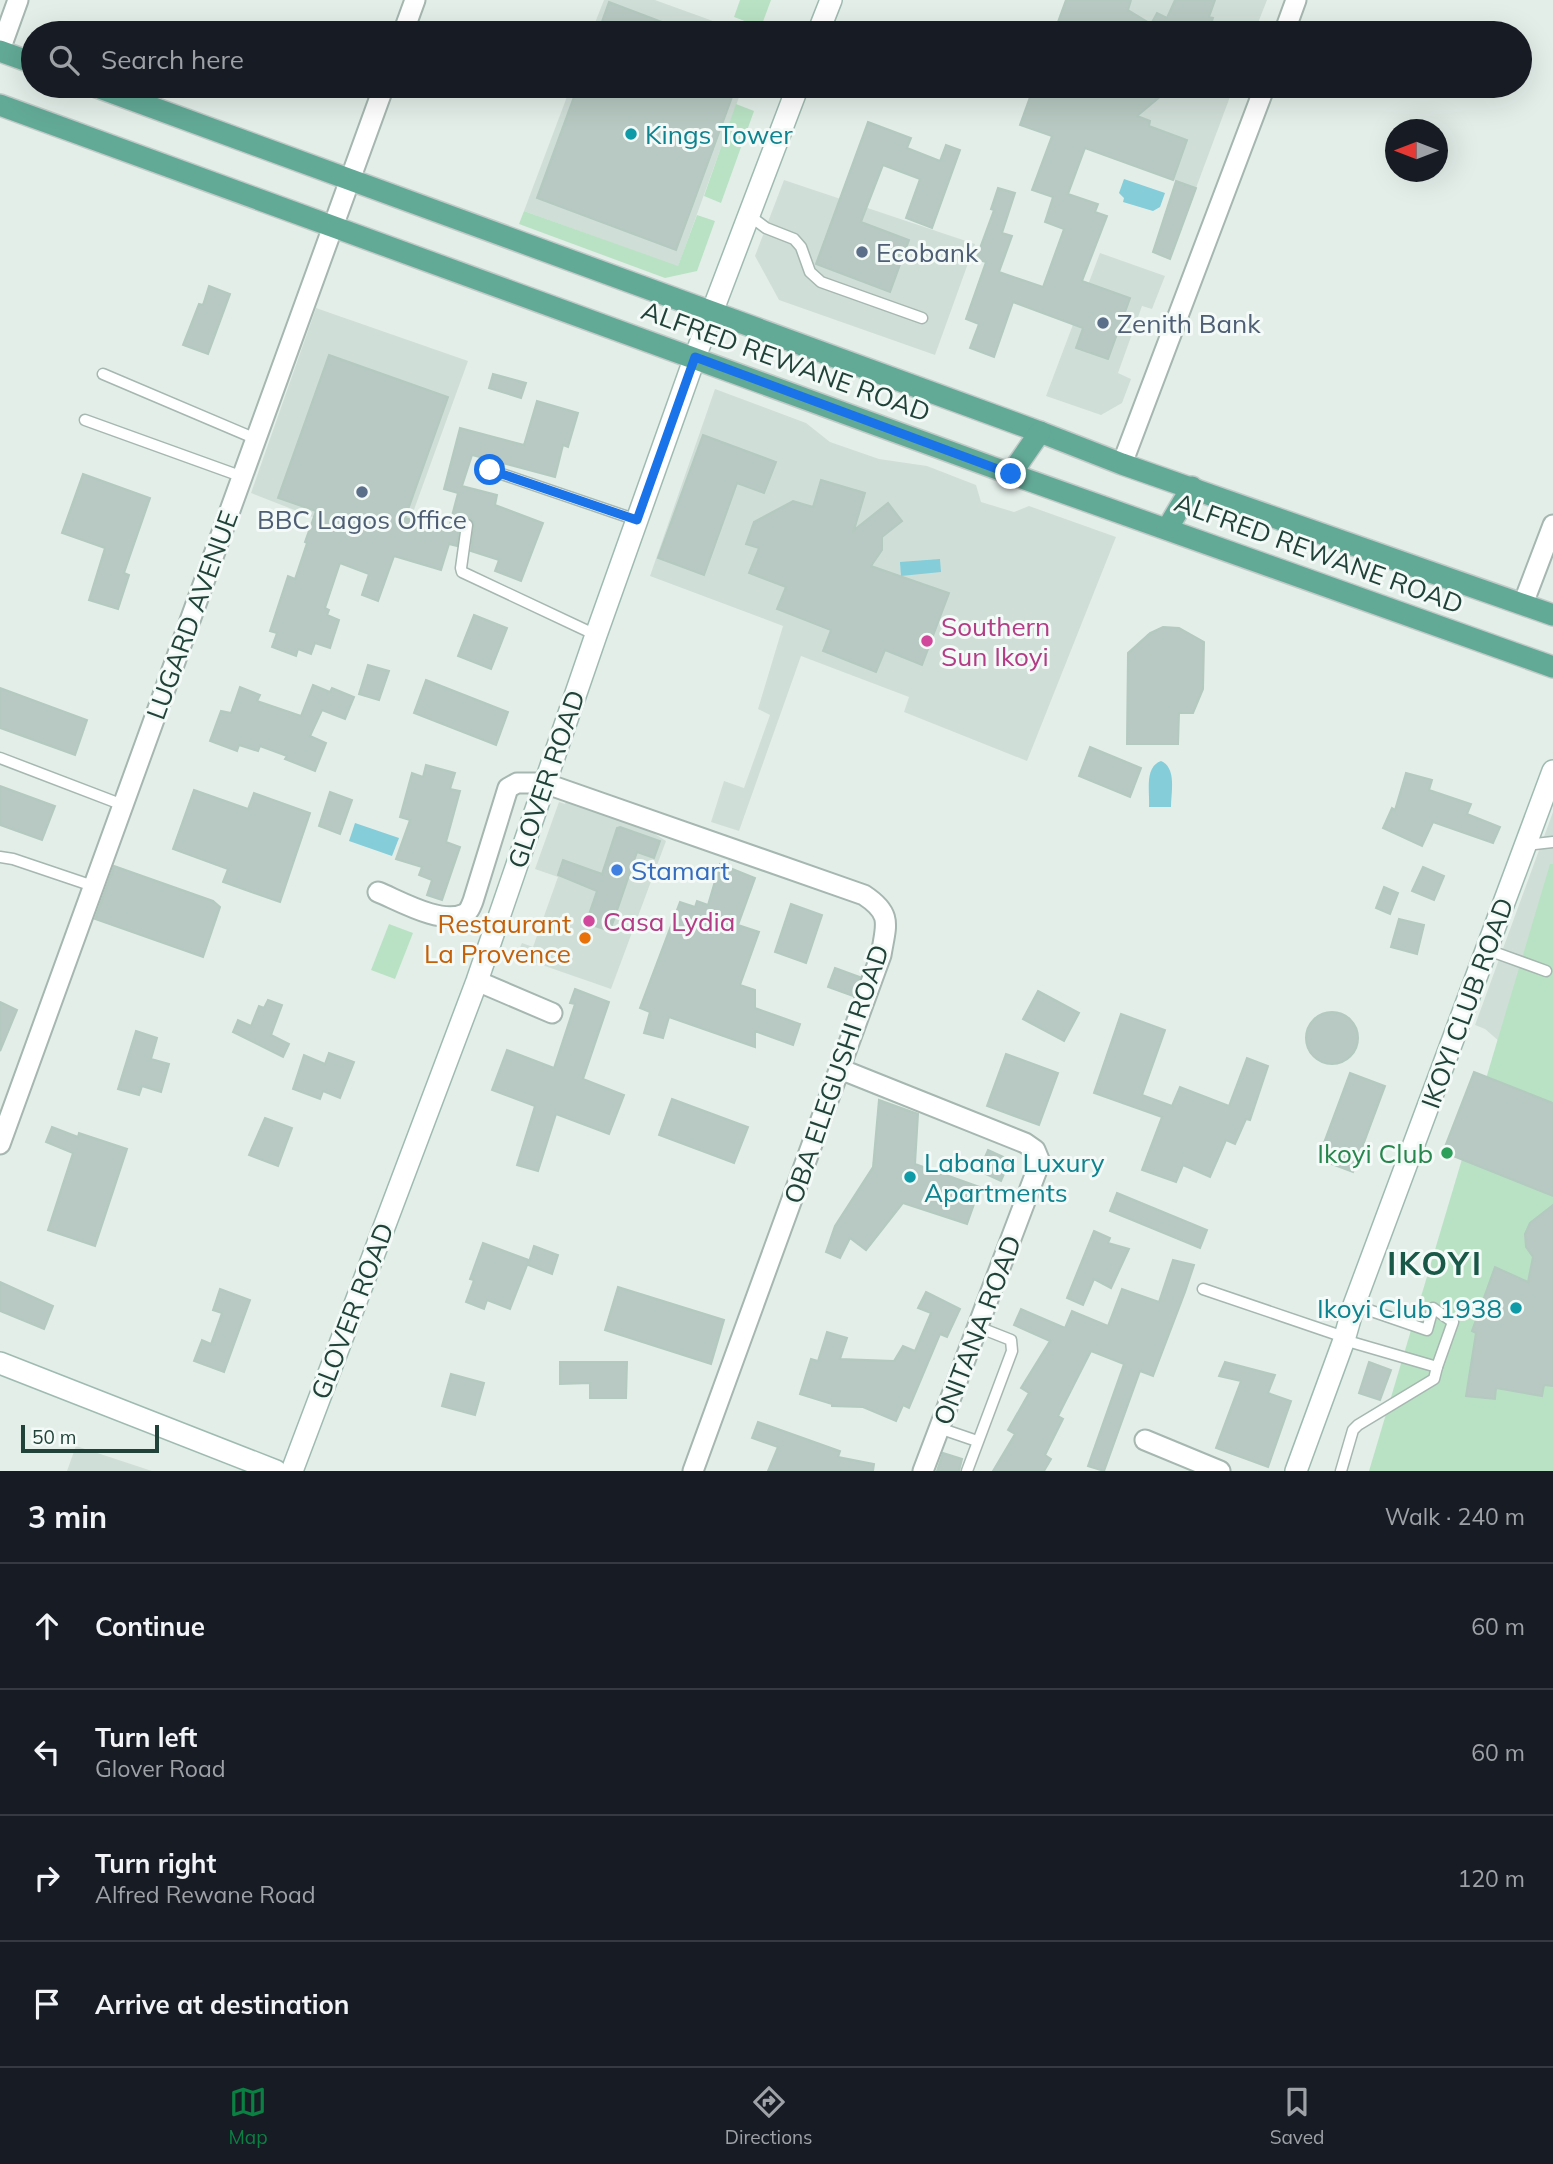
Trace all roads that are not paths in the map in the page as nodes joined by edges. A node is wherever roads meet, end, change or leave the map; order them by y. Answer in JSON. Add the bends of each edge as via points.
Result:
{"nodes":[{"id":1,"x":18,"y":0,"type":"edge"},
{"id":2,"x":415,"y":0,"type":"edge"},
{"id":3,"x":831,"y":0,"type":"edge"},
{"id":4,"x":1296,"y":0,"type":"edge"},
{"id":5,"x":407,"y":21,"type":"edge"},
{"id":6,"x":823,"y":21,"type":"edge"},
{"id":7,"x":1288,"y":21,"type":"edge"},
{"id":8,"x":0,"y":50,"type":"edge"},
{"id":9,"x":21,"y":58,"type":"edge"},
{"id":10,"x":127,"y":98,"type":"edge"},
{"id":11,"x":380,"y":98,"type":"edge"},
{"id":12,"x":794,"y":98,"type":"edge"},
{"id":13,"x":1260,"y":98,"type":"edge"},
{"id":14,"x":0,"y":105,"type":"edge"},
{"id":15,"x":349,"y":180,"type":"junction"},
{"id":16,"x":750,"y":216,"type":"junction"},
{"id":17,"x":333,"y":228,"type":"junction"},
{"id":18,"x":712,"y":312,"type":"junction"},
{"id":19,"x":922,"y":318,"type":"dead end"},
{"id":20,"x":695,"y":357,"type":"junction"},
{"id":21,"x":103,"y":374,"type":"dead end"},
{"id":22,"x":85,"y":419,"type":"dead end"},
{"id":23,"x":1040,"y":432,"type":"junction"},
{"id":24,"x":256,"y":439,"type":"junction"},
{"id":25,"x":1122,"y":464,"type":"junction"},
{"id":26,"x":490,"y":470,"type":"dead end"},
{"id":27,"x":1011,"y":474,"type":"junction"},
{"id":28,"x":243,"y":477,"type":"junction"},
{"id":29,"x":1192,"y":487,"type":"junction"},
{"id":30,"x":637,"y":520,"type":"junction"},
{"id":31,"x":467,"y":525,"type":"dead end"},
{"id":32,"x":1553,"y":525,"type":"edge"},
{"id":33,"x":1167,"y":529,"type":"junction"},
{"id":34,"x":1523,"y":604,"type":"junction"},
{"id":35,"x":1553,"y":615,"type":"edge"},
{"id":36,"x":596,"y":635,"type":"junction"},
{"id":37,"x":1553,"y":667,"type":"edge"},
{"id":38,"x":0,"y":758,"type":"edge"},
{"id":39,"x":1553,"y":771,"type":"edge"},
{"id":40,"x":544,"y":783,"type":"junction"},
{"id":41,"x":122,"y":805,"type":"junction"},
{"id":42,"x":1553,"y":842,"type":"edge"},
{"id":43,"x":1526,"y":845,"type":"junction"},
{"id":44,"x":0,"y":857,"type":"edge"},
{"id":45,"x":93,"y":886,"type":"junction"},
{"id":46,"x":379,"y":892,"type":"dead end"},
{"id":47,"x":1488,"y":950,"type":"junction"},
{"id":48,"x":1546,"y":971,"type":"dead end"},
{"id":49,"x":477,"y":981,"type":"junction"},
{"id":50,"x":552,"y":1013,"type":"dead end"},
{"id":51,"x":840,"y":1069,"type":"junction"},
{"id":52,"x":0,"y":1144,"type":"edge"},
{"id":53,"x":1203,"y":1289,"type":"dead end"},
{"id":54,"x":1354,"y":1305,"type":"junction"},
{"id":55,"x":978,"y":1327,"type":"junction"},
{"id":56,"x":1345,"y":1338,"type":"junction"},
{"id":57,"x":0,"y":1363,"type":"edge"},
{"id":58,"x":1437,"y":1367,"type":"junction"},
{"id":59,"x":939,"y":1428,"type":"junction"},
{"id":60,"x":1145,"y":1440,"type":"dead end"},
{"id":61,"x":977,"y":1441,"type":"junction"},
{"id":62,"x":276,"y":1471,"type":"edge"},
{"id":63,"x":292,"y":1471,"type":"edge"},
{"id":64,"x":693,"y":1471,"type":"edge"},
{"id":65,"x":923,"y":1471,"type":"edge"},
{"id":66,"x":967,"y":1471,"type":"edge"},
{"id":67,"x":1220,"y":1471,"type":"edge"},
{"id":68,"x":1296,"y":1471,"type":"edge"},
{"id":69,"x":1341,"y":1471,"type":"edge"}],
"edges":[{"from":1,"to":8,"type":"street"},
{"from":2,"to":5,"type":"street"},
{"from":3,"to":6,"type":"street"},
{"from":4,"to":7,"type":"street"},
{"from":8,"to":9,"type":"main road"},
{"from":10,"to":15,"type":"main road","name":"ALFRED REWANE ROAD"},
{"from":11,"to":15,"type":"street","name":"LUGARD AVENUE"},
{"from":12,"to":16,"type":"street","name":"GLOVER ROAD"},
{"from":13,"to":25,"type":"street"},
{"from":14,"to":17,"type":"main road","name":"ALFRED REWANE ROAD"},
{"from":15,"to":17,"type":"street","name":"LUGARD AVENUE"},
{"from":15,"to":18,"type":"main road","name":"ALFRED REWANE ROAD"},
{"from":16,"to":18,"type":"street","name":"GLOVER ROAD"},
{"from":16,"to":19,"type":"lane","via":[[766,229],[794,239],[810,272],[821,282]]},
{"from":17,"to":20,"type":"main road","name":"ALFRED REWANE ROAD"},
{"from":17,"to":24,"type":"street","name":"LUGARD AVENUE"},
{"from":18,"to":20,"type":"street","name":"GLOVER ROAD"},
{"from":18,"to":23,"type":"main road","name":"ALFRED REWANE ROAD"},
{"from":20,"to":27,"type":"main road","name":"ALFRED REWANE ROAD"},
{"from":20,"to":30,"type":"street","name":"GLOVER ROAD"},
{"from":21,"to":24,"type":"lane"},
{"from":22,"to":28,"type":"lane"},
{"from":23,"to":25,"type":"main road","name":"ALFRED REWANE ROAD"},
{"from":23,"to":27,"type":"main road"},
{"from":24,"to":28,"type":"street","name":"LUGARD AVENUE"},
{"from":25,"to":29,"type":"main road","name":"ALFRED REWANE ROAD"},
{"from":26,"to":30,"type":"lane"},
{"from":27,"to":33,"type":"main road","name":"ALFRED REWANE ROAD"},
{"from":28,"to":41,"type":"street","name":"LUGARD AVENUE"},
{"from":29,"to":33,"type":"main road"},
{"from":29,"to":34,"type":"main road","name":"ALFRED REWANE ROAD"},
{"from":30,"to":36,"type":"street","name":"GLOVER ROAD"},
{"from":31,"to":36,"type":"lane","via":[[462,572]]},
{"from":32,"to":34,"type":"street"},
{"from":33,"to":37,"type":"main road","name":"ALFRED REWANE ROAD"},
{"from":34,"to":35,"type":"main road","name":"ALFRED REWANE ROAD"},
{"from":36,"to":40,"type":"street","name":"GLOVER ROAD"},
{"from":38,"to":41,"type":"lane"},
{"from":39,"to":43,"type":"street","name":"IKOYI CLUB ROAD"},
{"from":40,"to":46,"type":"street","name":"OBA ELEGUSHI ROAD","via":[[517,783],[508,788],[473,901],[462,915],[436,916]]},
{"from":40,"to":49,"type":"street","name":"GLOVER ROAD"},
{"from":40,"to":51,"type":"street","name":"OBA ELEGUSHI ROAD","via":[[864,895],[881,906],[887,925],[881,956]]},
{"from":41,"to":45,"type":"street","name":"LUGARD AVENUE"},
{"from":42,"to":43,"type":"lane"},
{"from":43,"to":47,"type":"street","name":"IKOYI CLUB ROAD"},
{"from":44,"to":45,"type":"lane"},
{"from":45,"to":52,"type":"street","name":"LUGARD AVENUE"},
{"from":47,"to":48,"type":"lane"},
{"from":47,"to":54,"type":"street","name":"IKOYI CLUB ROAD"},
{"from":49,"to":50,"type":"street"},
{"from":49,"to":63,"type":"street","name":"GLOVER ROAD"},
{"from":51,"to":55,"type":"street","name":"ONITANA ROAD","via":[[1035,1150],[1040,1162],[1035,1179]]},
{"from":51,"to":64,"type":"street","name":"OBA ELEGUSHI ROAD"},
{"from":53,"to":56,"type":"lane"},
{"from":54,"to":56,"type":"street","name":"IKOYI CLUB ROAD"},
{"from":54,"to":58,"type":"lane","via":[[1427,1329],[1433,1308],[1453,1322]]},
{"from":55,"to":59,"type":"street","name":"ONITANA ROAD"},
{"from":55,"to":61,"type":"lane","via":[[1011,1340],[1012,1351]]},
{"from":56,"to":58,"type":"lane"},
{"from":56,"to":68,"type":"street","name":"IKOYI CLUB ROAD"},
{"from":57,"to":62,"type":"street"},
{"from":58,"to":69,"type":"lane","via":[[1434,1379],[1353,1430]]},
{"from":59,"to":61,"type":"lane"},
{"from":59,"to":65,"type":"street","name":"ONITANA ROAD"},
{"from":60,"to":67,"type":"street"},
{"from":61,"to":66,"type":"lane"}]}
